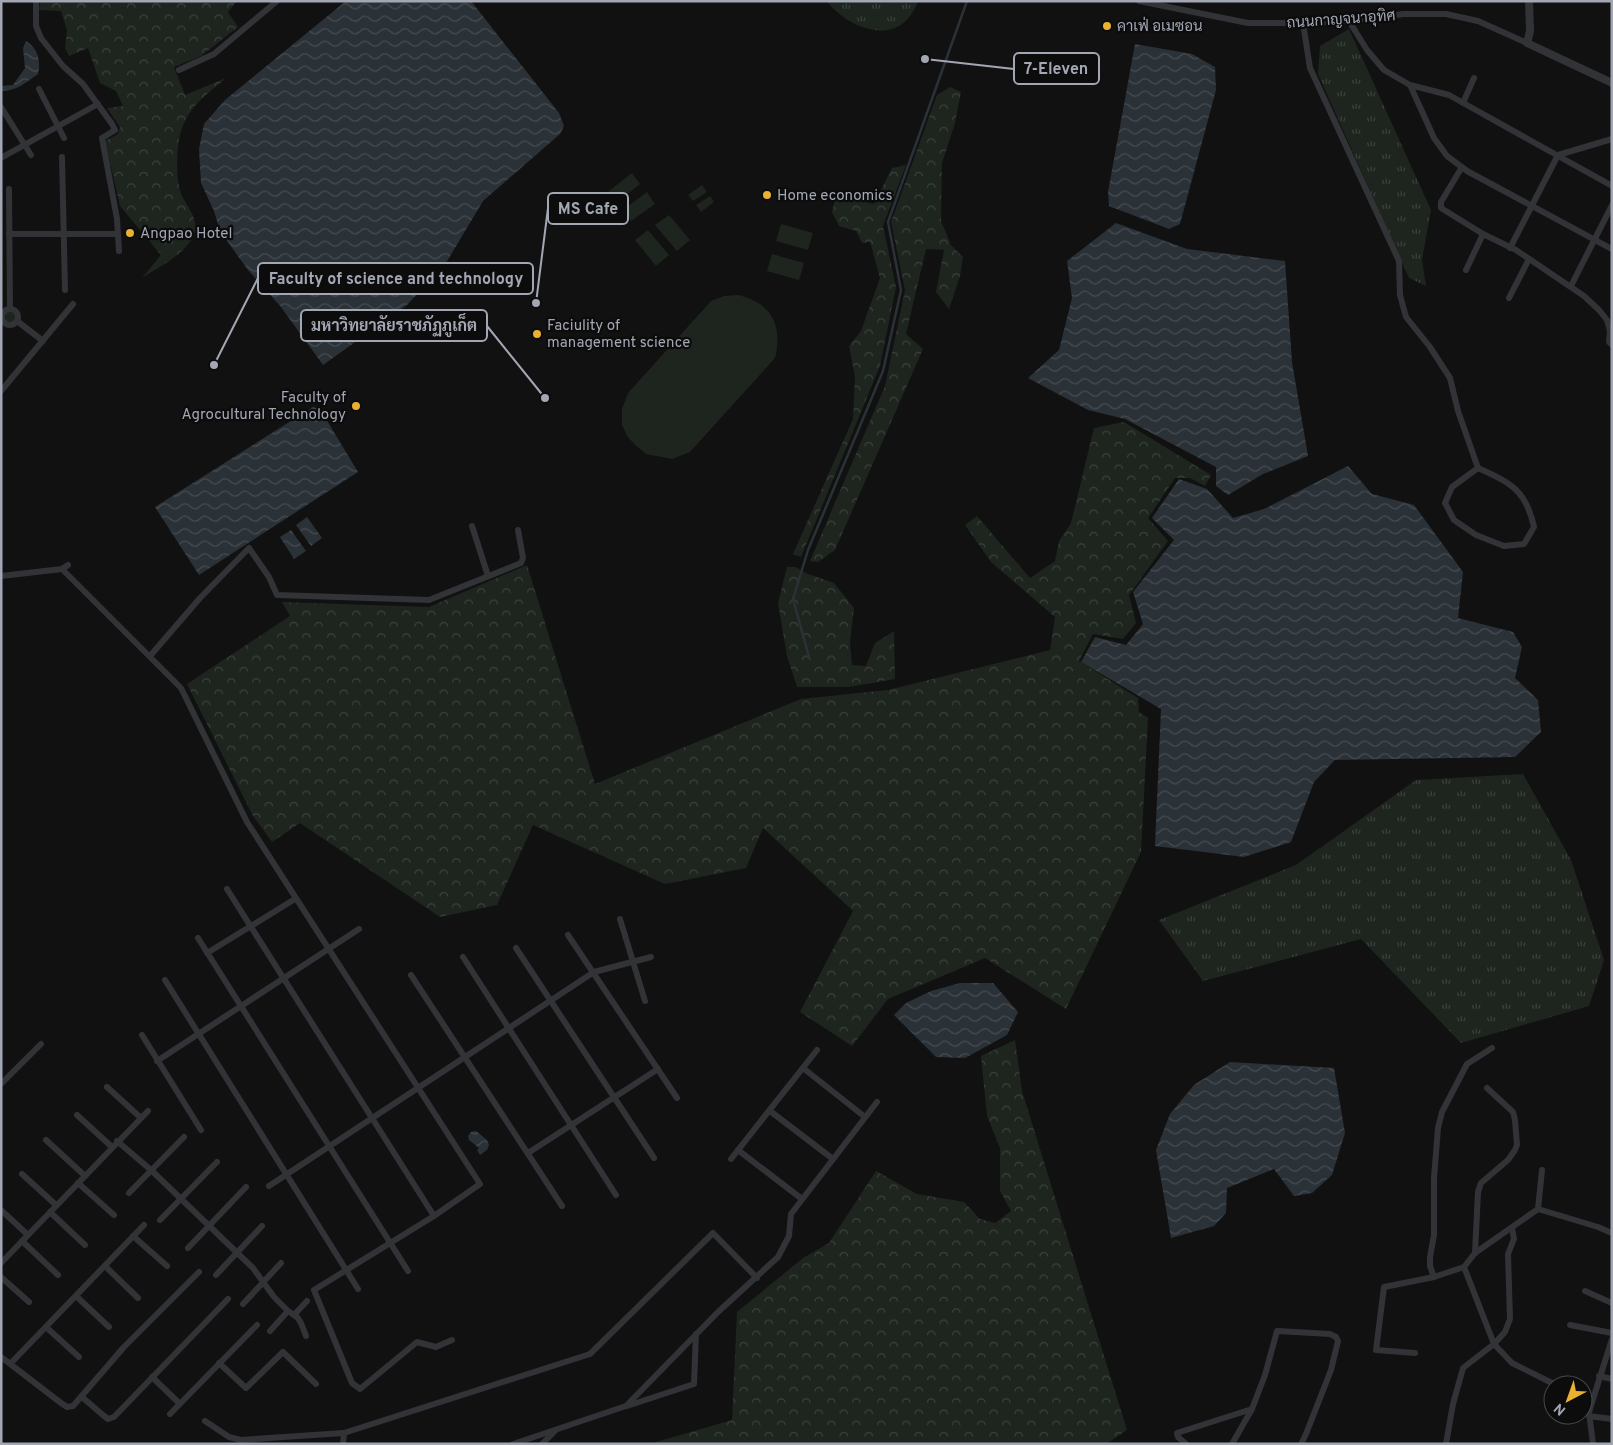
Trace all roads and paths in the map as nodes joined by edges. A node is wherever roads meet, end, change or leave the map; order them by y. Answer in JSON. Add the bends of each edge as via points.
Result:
{"nodes":[{"id":1,"x":36,"y":1,"type":"edge"},
{"id":2,"x":278,"y":1,"type":"edge"},
{"id":3,"x":1139,"y":1,"type":"edge"},
{"id":4,"x":1529,"y":1,"type":"edge"},
{"id":5,"x":1349,"y":21,"type":"junction"},
{"id":6,"x":1303,"y":23,"type":"junction"},
{"id":7,"x":1527,"y":43,"type":"junction"},
{"id":8,"x":179,"y":70,"type":"dead end"},
{"id":9,"x":1474,"y":78,"type":"dead end"},
{"id":10,"x":1612,"y":83,"type":"edge"},
{"id":11,"x":1410,"y":85,"type":"junction"},
{"id":12,"x":38,"y":89,"type":"dead end"},
{"id":13,"x":1462,"y":102,"type":"junction"},
{"id":14,"x":98,"y":104,"type":"junction"},
{"id":15,"x":1,"y":107,"type":"edge"},
{"id":16,"x":58,"y":126,"type":"junction"},
{"id":17,"x":64,"y":138,"type":"dead end"},
{"id":18,"x":1612,"y":139,"type":"edge"},
{"id":19,"x":24,"y":145,"type":"junction"},
{"id":20,"x":31,"y":155,"type":"dead end"},
{"id":21,"x":1558,"y":155,"type":"junction"},
{"id":22,"x":62,"y":157,"type":"dead end"},
{"id":23,"x":1,"y":158,"type":"edge"},
{"id":24,"x":1462,"y":167,"type":"junction"},
{"id":25,"x":1612,"y":186,"type":"edge"},
{"id":26,"x":9,"y":189,"type":"dead end"},
{"id":27,"x":1612,"y":205,"type":"edge"},
{"id":28,"x":1532,"y":206,"type":"junction"},
{"id":29,"x":9,"y":234,"type":"junction"},
{"id":30,"x":64,"y":234,"type":"junction"},
{"id":31,"x":118,"y":234,"type":"junction"},
{"id":32,"x":1483,"y":234,"type":"junction"},
{"id":33,"x":1594,"y":240,"type":"junction"},
{"id":34,"x":1510,"y":248,"type":"junction"},
{"id":35,"x":1612,"y":249,"type":"edge"},
{"id":36,"x":119,"y":251,"type":"dead end"},
{"id":37,"x":1528,"y":259,"type":"junction"},
{"id":38,"x":1466,"y":270,"type":"dead end"},
{"id":39,"x":1571,"y":286,"type":"junction"},
{"id":40,"x":65,"y":290,"type":"dead end"},
{"id":41,"x":1509,"y":298,"type":"dead end"},
{"id":42,"x":73,"y":304,"type":"dead end"},
{"id":43,"x":10,"y":309,"type":"junction"},
{"id":44,"x":2,"y":317,"type":"edge"},
{"id":45,"x":17,"y":321,"type":"junction"},
{"id":46,"x":43,"y":341,"type":"junction"},
{"id":47,"x":1612,"y":345,"type":"edge"},
{"id":48,"x":1,"y":391,"type":"edge"},
{"id":49,"x":1478,"y":468,"type":"junction"},
{"id":50,"x":472,"y":526,"type":"dead end"},
{"id":51,"x":518,"y":530,"type":"dead end"},
{"id":52,"x":1,"y":576,"type":"edge"},
{"id":53,"x":488,"y":576,"type":"junction"},
{"id":54,"x":150,"y":656,"type":"junction"},
{"id":55,"x":227,"y":889,"type":"dead end"},
{"id":56,"x":296,"y":899,"type":"junction"},
{"id":57,"x":620,"y":919,"type":"dead end"},
{"id":58,"x":249,"y":926,"type":"junction"},
{"id":59,"x":359,"y":929,"type":"dead end"},
{"id":60,"x":568,"y":935,"type":"dead end"},
{"id":61,"x":198,"y":938,"type":"dead end"},
{"id":62,"x":328,"y":948,"type":"junction"},
{"id":63,"x":516,"y":948,"type":"dead end"},
{"id":64,"x":207,"y":953,"type":"junction"},
{"id":65,"x":463,"y":957,"type":"dead end"},
{"id":66,"x":651,"y":957,"type":"dead end"},
{"id":67,"x":633,"y":962,"type":"junction"},
{"id":68,"x":594,"y":972,"type":"junction"},
{"id":69,"x":411,"y":975,"type":"dead end"},
{"id":70,"x":282,"y":979,"type":"junction"},
{"id":71,"x":165,"y":980,"type":"dead end"},
{"id":72,"x":551,"y":1000,"type":"junction"},
{"id":73,"x":645,"y":1001,"type":"dead end"},
{"id":74,"x":241,"y":1006,"type":"junction"},
{"id":75,"x":509,"y":1027,"type":"junction"},
{"id":76,"x":198,"y":1034,"type":"junction"},
{"id":77,"x":142,"y":1035,"type":"dead end"},
{"id":78,"x":41,"y":1044,"type":"dead end"},
{"id":79,"x":1492,"y":1048,"type":"dead end"},
{"id":80,"x":817,"y":1050,"type":"dead end"},
{"id":81,"x":465,"y":1056,"type":"junction"},
{"id":82,"x":157,"y":1061,"type":"junction"},
{"id":83,"x":803,"y":1068,"type":"junction"},
{"id":84,"x":658,"y":1070,"type":"junction"},
{"id":85,"x":1,"y":1084,"type":"edge"},
{"id":86,"x":107,"y":1087,"type":"dead end"},
{"id":87,"x":418,"y":1087,"type":"junction"},
{"id":88,"x":1487,"y":1088,"type":"dead end"},
{"id":89,"x":614,"y":1097,"type":"junction"},
{"id":90,"x":677,"y":1098,"type":"dead end"},
{"id":91,"x":877,"y":1102,"type":"dead end"},
{"id":92,"x":770,"y":1110,"type":"junction"},
{"id":93,"x":148,"y":1111,"type":"dead end"},
{"id":94,"x":77,"y":1115,"type":"dead end"},
{"id":95,"x":865,"y":1117,"type":"junction"},
{"id":96,"x":140,"y":1118,"type":"junction"},
{"id":97,"x":372,"y":1118,"type":"junction"},
{"id":98,"x":572,"y":1125,"type":"junction"},
{"id":99,"x":201,"y":1130,"type":"dead end"},
{"id":100,"x":184,"y":1137,"type":"dead end"},
{"id":101,"x":46,"y":1140,"type":"dead end"},
{"id":102,"x":118,"y":1141,"type":"junction"},
{"id":103,"x":112,"y":1147,"type":"junction"},
{"id":104,"x":329,"y":1147,"type":"junction"},
{"id":105,"x":738,"y":1150,"type":"junction"},
{"id":106,"x":528,"y":1153,"type":"junction"},
{"id":107,"x":654,"y":1158,"type":"dead end"},
{"id":108,"x":731,"y":1159,"type":"dead end"},
{"id":109,"x":833,"y":1159,"type":"junction"},
{"id":110,"x":217,"y":1162,"type":"dead end"},
{"id":111,"x":150,"y":1170,"type":"junction"},
{"id":112,"x":1542,"y":1170,"type":"dead end"},
{"id":113,"x":286,"y":1173,"type":"junction"},
{"id":114,"x":22,"y":1174,"type":"dead end"},
{"id":115,"x":84,"y":1176,"type":"junction"},
{"id":116,"x":78,"y":1183,"type":"junction"},
{"id":117,"x":246,"y":1186,"type":"dead end"},
{"id":118,"x":269,"y":1186,"type":"dead end"},
{"id":119,"x":129,"y":1193,"type":"dead end"},
{"id":120,"x":616,"y":1196,"type":"dead end"},
{"id":121,"x":181,"y":1199,"type":"junction"},
{"id":122,"x":802,"y":1199,"type":"junction"},
{"id":123,"x":56,"y":1205,"type":"junction"},
{"id":124,"x":562,"y":1206,"type":"dead end"},
{"id":125,"x":1538,"y":1209,"type":"junction"},
{"id":126,"x":1,"y":1210,"type":"edge"},
{"id":127,"x":50,"y":1212,"type":"junction"},
{"id":128,"x":114,"y":1215,"type":"dead end"},
{"id":129,"x":434,"y":1216,"type":"junction"},
{"id":130,"x":160,"y":1220,"type":"dead end"},
{"id":131,"x":144,"y":1225,"type":"dead end"},
{"id":132,"x":209,"y":1226,"type":"junction"},
{"id":133,"x":262,"y":1226,"type":"dead end"},
{"id":134,"x":1512,"y":1228,"type":"junction"},
{"id":135,"x":1612,"y":1233,"type":"edge"},
{"id":136,"x":28,"y":1235,"type":"junction"},
{"id":137,"x":133,"y":1236,"type":"junction"},
{"id":138,"x":22,"y":1241,"type":"junction"},
{"id":139,"x":390,"y":1243,"type":"junction"},
{"id":140,"x":85,"y":1245,"type":"dead end"},
{"id":141,"x":188,"y":1248,"type":"dead end"},
{"id":142,"x":236,"y":1253,"type":"junction"},
{"id":143,"x":1475,"y":1253,"type":"junction"},
{"id":144,"x":1,"y":1263,"type":"edge"},
{"id":145,"x":281,"y":1263,"type":"dead end"},
{"id":146,"x":105,"y":1266,"type":"junction"},
{"id":147,"x":167,"y":1266,"type":"dead end"},
{"id":148,"x":1464,"y":1267,"type":"junction"},
{"id":149,"x":347,"y":1270,"type":"junction"},
{"id":150,"x":408,"y":1271,"type":"dead end"},
{"id":151,"x":199,"y":1272,"type":"dead end"},
{"id":152,"x":58,"y":1275,"type":"dead end"},
{"id":153,"x":216,"y":1275,"type":"dead end"},
{"id":154,"x":1,"y":1277,"type":"edge"},
{"id":155,"x":1434,"y":1277,"type":"junction"},
{"id":156,"x":756,"y":1278,"type":"junction"},
{"id":157,"x":264,"y":1282,"type":"junction"},
{"id":158,"x":358,"y":1289,"type":"dead end"},
{"id":159,"x":1585,"y":1291,"type":"dead end"},
{"id":160,"x":76,"y":1296,"type":"junction"},
{"id":161,"x":138,"y":1298,"type":"dead end"},
{"id":162,"x":228,"y":1299,"type":"dead end"},
{"id":163,"x":308,"y":1301,"type":"dead end"},
{"id":164,"x":29,"y":1302,"type":"dead end"},
{"id":165,"x":1612,"y":1303,"type":"edge"},
{"id":166,"x":244,"y":1304,"type":"dead end"},
{"id":167,"x":288,"y":1311,"type":"junction"},
{"id":168,"x":294,"y":1315,"type":"junction"},
{"id":169,"x":257,"y":1325,"type":"dead end"},
{"id":170,"x":1570,"y":1325,"type":"dead end"},
{"id":171,"x":46,"y":1327,"type":"junction"},
{"id":172,"x":109,"y":1327,"type":"dead end"},
{"id":173,"x":270,"y":1331,"type":"dead end"},
{"id":174,"x":1612,"y":1333,"type":"edge"},
{"id":175,"x":696,"y":1334,"type":"junction"},
{"id":176,"x":306,"y":1336,"type":"dead end"},
{"id":177,"x":1612,"y":1339,"type":"edge"},
{"id":178,"x":452,"y":1340,"type":"dead end"},
{"id":179,"x":1494,"y":1344,"type":"junction"},
{"id":180,"x":1610,"y":1351,"type":"edge"},
{"id":181,"x":1416,"y":1353,"type":"dead end"},
{"id":182,"x":1,"y":1357,"type":"edge"},
{"id":183,"x":79,"y":1357,"type":"dead end"},
{"id":184,"x":11,"y":1363,"type":"junction"},
{"id":185,"x":219,"y":1363,"type":"junction"},
{"id":186,"x":1599,"y":1376,"type":"junction"},
{"id":187,"x":152,"y":1377,"type":"junction"},
{"id":188,"x":1543,"y":1378,"type":"edge"},
{"id":189,"x":1612,"y":1379,"type":"edge"},
{"id":190,"x":316,"y":1384,"type":"dead end"},
{"id":191,"x":82,"y":1397,"type":"junction"},
{"id":192,"x":1593,"y":1399,"type":"edge"},
{"id":193,"x":179,"y":1403,"type":"junction"},
{"id":194,"x":626,"y":1406,"type":"junction"},
{"id":195,"x":1252,"y":1408,"type":"junction"},
{"id":196,"x":170,"y":1414,"type":"dead end"},
{"id":197,"x":1593,"y":1415,"type":"edge"},
{"id":198,"x":1612,"y":1419,"type":"edge"},
{"id":199,"x":205,"y":1421,"type":"dead end"},
{"id":200,"x":1590,"y":1425,"type":"edge"},
{"id":201,"x":556,"y":1430,"type":"junction"},
{"id":202,"x":344,"y":1433,"type":"junction"},
{"id":203,"x":343,"y":1444,"type":"edge"},
{"id":204,"x":513,"y":1444,"type":"edge"},
{"id":205,"x":542,"y":1444,"type":"edge"},
{"id":206,"x":1186,"y":1444,"type":"edge"},
{"id":207,"x":1232,"y":1444,"type":"edge"},
{"id":208,"x":1301,"y":1444,"type":"edge"},
{"id":209,"x":1446,"y":1444,"type":"edge"},
{"id":210,"x":1593,"y":1444,"type":"edge"}],
"edges":[{"from":1,"to":14,"type":"street","via":[[36,26],[41,38]]},
{"from":2,"to":8,"type":"street","via":[[214,54]]},
{"from":3,"to":6,"type":"street","name":"ถนนกาญจนาอุทิศ","via":[[1248,23]]},
{"from":4,"to":7,"type":"street"},
{"from":5,"to":6,"type":"street","name":"ถนนกาญจนาอุทิศ"},
{"from":5,"to":7,"type":"street","name":"ถนนกาญจนาอุทิศ","via":[[1404,14],[1446,14],[1478,21]]},
{"from":5,"to":11,"type":"street","via":[[1384,70]]},
{"from":6,"to":49,"type":"street","via":[[1310,68],[1399,261],[1400,295],[1406,317],[1450,378]]},
{"from":7,"to":10,"type":"street"},
{"from":9,"to":13,"type":"street"},
{"from":11,"to":13,"type":"street","via":[[1449,95]]},
{"from":11,"to":24,"type":"street","via":[[1434,138],[1447,156]]},
{"from":12,"to":16,"type":"street"},
{"from":13,"to":21,"type":"street"},
{"from":14,"to":16,"type":"street"},
{"from":14,"to":31,"type":"street","via":[[115,130],[102,138]]},
{"from":15,"to":19,"type":"street"},
{"from":16,"to":17,"type":"street"},
{"from":16,"to":19,"type":"street"},
{"from":18,"to":21,"type":"street"},
{"from":19,"to":20,"type":"street"},
{"from":19,"to":23,"type":"street"},
{"from":21,"to":25,"type":"street"},
{"from":21,"to":28,"type":"street"},
{"from":22,"to":30,"type":"street"},
{"from":24,"to":28,"type":"street"},
{"from":24,"to":32,"type":"street","via":[[1440,208]]},
{"from":26,"to":29,"type":"street"},
{"from":27,"to":33,"type":"street"},
{"from":28,"to":33,"type":"street"},
{"from":28,"to":34,"type":"street"},
{"from":29,"to":30,"type":"street"},
{"from":29,"to":43,"type":"street"},
{"from":30,"to":31,"type":"street"},
{"from":30,"to":40,"type":"street"},
{"from":31,"to":36,"type":"street"},
{"from":32,"to":34,"type":"street"},
{"from":32,"to":38,"type":"street"},
{"from":33,"to":35,"type":"street"},
{"from":33,"to":39,"type":"street"},
{"from":34,"to":37,"type":"street"},
{"from":37,"to":39,"type":"street"},
{"from":37,"to":41,"type":"street"},
{"from":39,"to":47,"type":"street","via":[[1607,320]]},
{"from":42,"to":46,"type":"street"},
{"from":43,"to":44,"type":"street","via":[[5,310]]},
{"from":43,"to":45,"type":"street","via":[[17,312]]},
{"from":44,"to":45,"type":"street","via":[[8,324]]},
{"from":45,"to":46,"type":"street"},
{"from":46,"to":48,"type":"street"},
{"from":49,"to":49,"type":"street","via":[[1452,487],[1445,503],[1454,520],[1476,535],[1504,546],[1524,544],[1534,527],[1523,495],[1501,478]]},
{"from":50,"to":53,"type":"street"},
{"from":51,"to":53,"type":"street","via":[[523,560]]},
{"from":52,"to":54,"type":"street","via":[[65,567]]},
{"from":53,"to":54,"type":"street","via":[[430,600],[277,595],[249,548]]},
{"from":54,"to":56,"type":"street","via":[[181,688],[247,822]]},
{"from":55,"to":58,"type":"street"},
{"from":56,"to":58,"type":"street"},
{"from":56,"to":62,"type":"street"},
{"from":57,"to":67,"type":"street"},
{"from":58,"to":64,"type":"street"},
{"from":58,"to":70,"type":"street"},
{"from":59,"to":62,"type":"street"},
{"from":60,"to":68,"type":"street"},
{"from":61,"to":64,"type":"street"},
{"from":62,"to":70,"type":"street"},
{"from":62,"to":87,"type":"street"},
{"from":63,"to":72,"type":"street"},
{"from":64,"to":74,"type":"street"},
{"from":65,"to":75,"type":"street"},
{"from":66,"to":67,"type":"street"},
{"from":67,"to":68,"type":"street"},
{"from":67,"to":73,"type":"street"},
{"from":68,"to":72,"type":"street"},
{"from":68,"to":84,"type":"street"},
{"from":69,"to":81,"type":"street"},
{"from":70,"to":74,"type":"street"},
{"from":70,"to":97,"type":"street"},
{"from":71,"to":76,"type":"street"},
{"from":72,"to":75,"type":"street"},
{"from":72,"to":89,"type":"street"},
{"from":74,"to":76,"type":"street"},
{"from":74,"to":104,"type":"street"},
{"from":75,"to":81,"type":"street"},
{"from":75,"to":98,"type":"street"},
{"from":76,"to":82,"type":"street"},
{"from":76,"to":113,"type":"street"},
{"from":77,"to":82,"type":"street"},
{"from":78,"to":85,"type":"street"},
{"from":79,"to":155,"type":"street","via":[[1467,1064],[1442,1112],[1438,1128],[1434,1235],[1430,1257]]},
{"from":80,"to":83,"type":"street"},
{"from":81,"to":87,"type":"street"},
{"from":81,"to":106,"type":"street"},
{"from":82,"to":99,"type":"street"},
{"from":83,"to":92,"type":"street"},
{"from":83,"to":95,"type":"street"},
{"from":84,"to":89,"type":"street"},
{"from":84,"to":90,"type":"street"},
{"from":86,"to":96,"type":"street"},
{"from":87,"to":97,"type":"street"},
{"from":87,"to":129,"type":"street","via":[[480,1184]]},
{"from":88,"to":143,"type":"street","via":[[1512,1112],[1517,1145],[1508,1160],[1481,1183]]},
{"from":89,"to":98,"type":"street"},
{"from":89,"to":107,"type":"street"},
{"from":91,"to":95,"type":"street"},
{"from":92,"to":105,"type":"street"},
{"from":92,"to":109,"type":"street"},
{"from":93,"to":96,"type":"street"},
{"from":94,"to":103,"type":"street"},
{"from":95,"to":109,"type":"street"},
{"from":96,"to":102,"type":"street"},
{"from":97,"to":104,"type":"street"},
{"from":97,"to":129,"type":"street"},
{"from":98,"to":106,"type":"street"},
{"from":98,"to":120,"type":"street"},
{"from":100,"to":111,"type":"street"},
{"from":101,"to":115,"type":"street"},
{"from":102,"to":103,"type":"street"},
{"from":102,"to":111,"type":"street"},
{"from":103,"to":115,"type":"street"},
{"from":104,"to":113,"type":"street"},
{"from":104,"to":139,"type":"street"},
{"from":105,"to":108,"type":"street"},
{"from":105,"to":122,"type":"street"},
{"from":106,"to":124,"type":"street"},
{"from":109,"to":122,"type":"street"},
{"from":110,"to":121,"type":"street"},
{"from":111,"to":119,"type":"street"},
{"from":111,"to":121,"type":"street"},
{"from":112,"to":125,"type":"street"},
{"from":113,"to":118,"type":"street"},
{"from":113,"to":149,"type":"street"},
{"from":114,"to":123,"type":"street"},
{"from":115,"to":116,"type":"street"},
{"from":116,"to":123,"type":"street"},
{"from":116,"to":128,"type":"street"},
{"from":117,"to":132,"type":"street"},
{"from":121,"to":130,"type":"street"},
{"from":121,"to":132,"type":"street"},
{"from":122,"to":156,"type":"street","via":[[790,1214],[789,1236],[778,1257]]},
{"from":123,"to":127,"type":"street"},
{"from":125,"to":134,"type":"street"},
{"from":125,"to":135,"type":"street"},
{"from":126,"to":136,"type":"street"},
{"from":127,"to":136,"type":"street"},
{"from":127,"to":140,"type":"street"},
{"from":129,"to":139,"type":"street"},
{"from":131,"to":137,"type":"street"},
{"from":132,"to":141,"type":"street"},
{"from":132,"to":142,"type":"street"},
{"from":133,"to":142,"type":"street"},
{"from":134,"to":143,"type":"street"},
{"from":134,"to":179,"type":"street","via":[[1514,1240],[1508,1254],[1510,1319],[1505,1332]]},
{"from":136,"to":138,"type":"street"},
{"from":137,"to":146,"type":"street"},
{"from":137,"to":147,"type":"street"},
{"from":138,"to":144,"type":"street"},
{"from":138,"to":152,"type":"street"},
{"from":139,"to":149,"type":"street"},
{"from":139,"to":150,"type":"street"},
{"from":142,"to":153,"type":"street"},
{"from":142,"to":157,"type":"street"},
{"from":143,"to":148,"type":"street"},
{"from":145,"to":157,"type":"street"},
{"from":146,"to":160,"type":"street"},
{"from":146,"to":161,"type":"street"},
{"from":148,"to":155,"type":"street"},
{"from":148,"to":179,"type":"street"},
{"from":149,"to":158,"type":"street"},
{"from":149,"to":178,"type":"street","via":[[314,1290],[352,1383],[360,1389],[417,1342],[436,1347]]},
{"from":151,"to":191,"type":"street","via":[[124,1347]]},
{"from":154,"to":164,"type":"street"},
{"from":155,"to":181,"type":"street","via":[[1384,1287],[1376,1350]]},
{"from":156,"to":175,"type":"street"},
{"from":156,"to":202,"type":"street","via":[[713,1233],[590,1354]]},
{"from":157,"to":166,"type":"street"},
{"from":157,"to":167,"type":"street"},
{"from":159,"to":165,"type":"street"},
{"from":160,"to":171,"type":"street"},
{"from":160,"to":172,"type":"street"},
{"from":162,"to":187,"type":"street"},
{"from":163,"to":168,"type":"street"},
{"from":167,"to":168,"type":"street"},
{"from":167,"to":173,"type":"street"},
{"from":168,"to":176,"type":"street","via":[[301,1322]]},
{"from":169,"to":185,"type":"street"},
{"from":170,"to":174,"type":"street"},
{"from":171,"to":183,"type":"street"},
{"from":171,"to":184,"type":"street"},
{"from":175,"to":194,"type":"street"},
{"from":175,"to":194,"type":"street","via":[[694,1384]]},
{"from":177,"to":180,"type":"street"},
{"from":179,"to":188,"type":"street","via":[[1512,1363]]},
{"from":179,"to":209,"type":"street","via":[[1463,1368]]},
{"from":180,"to":186,"type":"street"},
{"from":182,"to":184,"type":"street"},
{"from":184,"to":191,"type":"street","via":[[67,1407]]},
{"from":185,"to":190,"type":"street","via":[[246,1388],[283,1352]]},
{"from":185,"to":193,"type":"street"},
{"from":186,"to":189,"type":"street"},
{"from":186,"to":192,"type":"street"},
{"from":187,"to":191,"type":"street","via":[[112,1418],[104,1416]]},
{"from":187,"to":193,"type":"street"},
{"from":193,"to":196,"type":"street"},
{"from":194,"to":201,"type":"street"},
{"from":195,"to":206,"type":"street","via":[[1177,1433]]},
{"from":195,"to":207,"type":"street"},
{"from":195,"to":208,"type":"street","via":[[1277,1331],[1336,1337],[1338,1341],[1331,1370]]},
{"from":197,"to":198,"type":"street"},
{"from":199,"to":202,"type":"street","via":[[229,1437],[241,1440]]},
{"from":200,"to":210,"type":"street"},
{"from":201,"to":204,"type":"street"},
{"from":201,"to":205,"type":"street"},
{"from":202,"to":203,"type":"street"}]}
